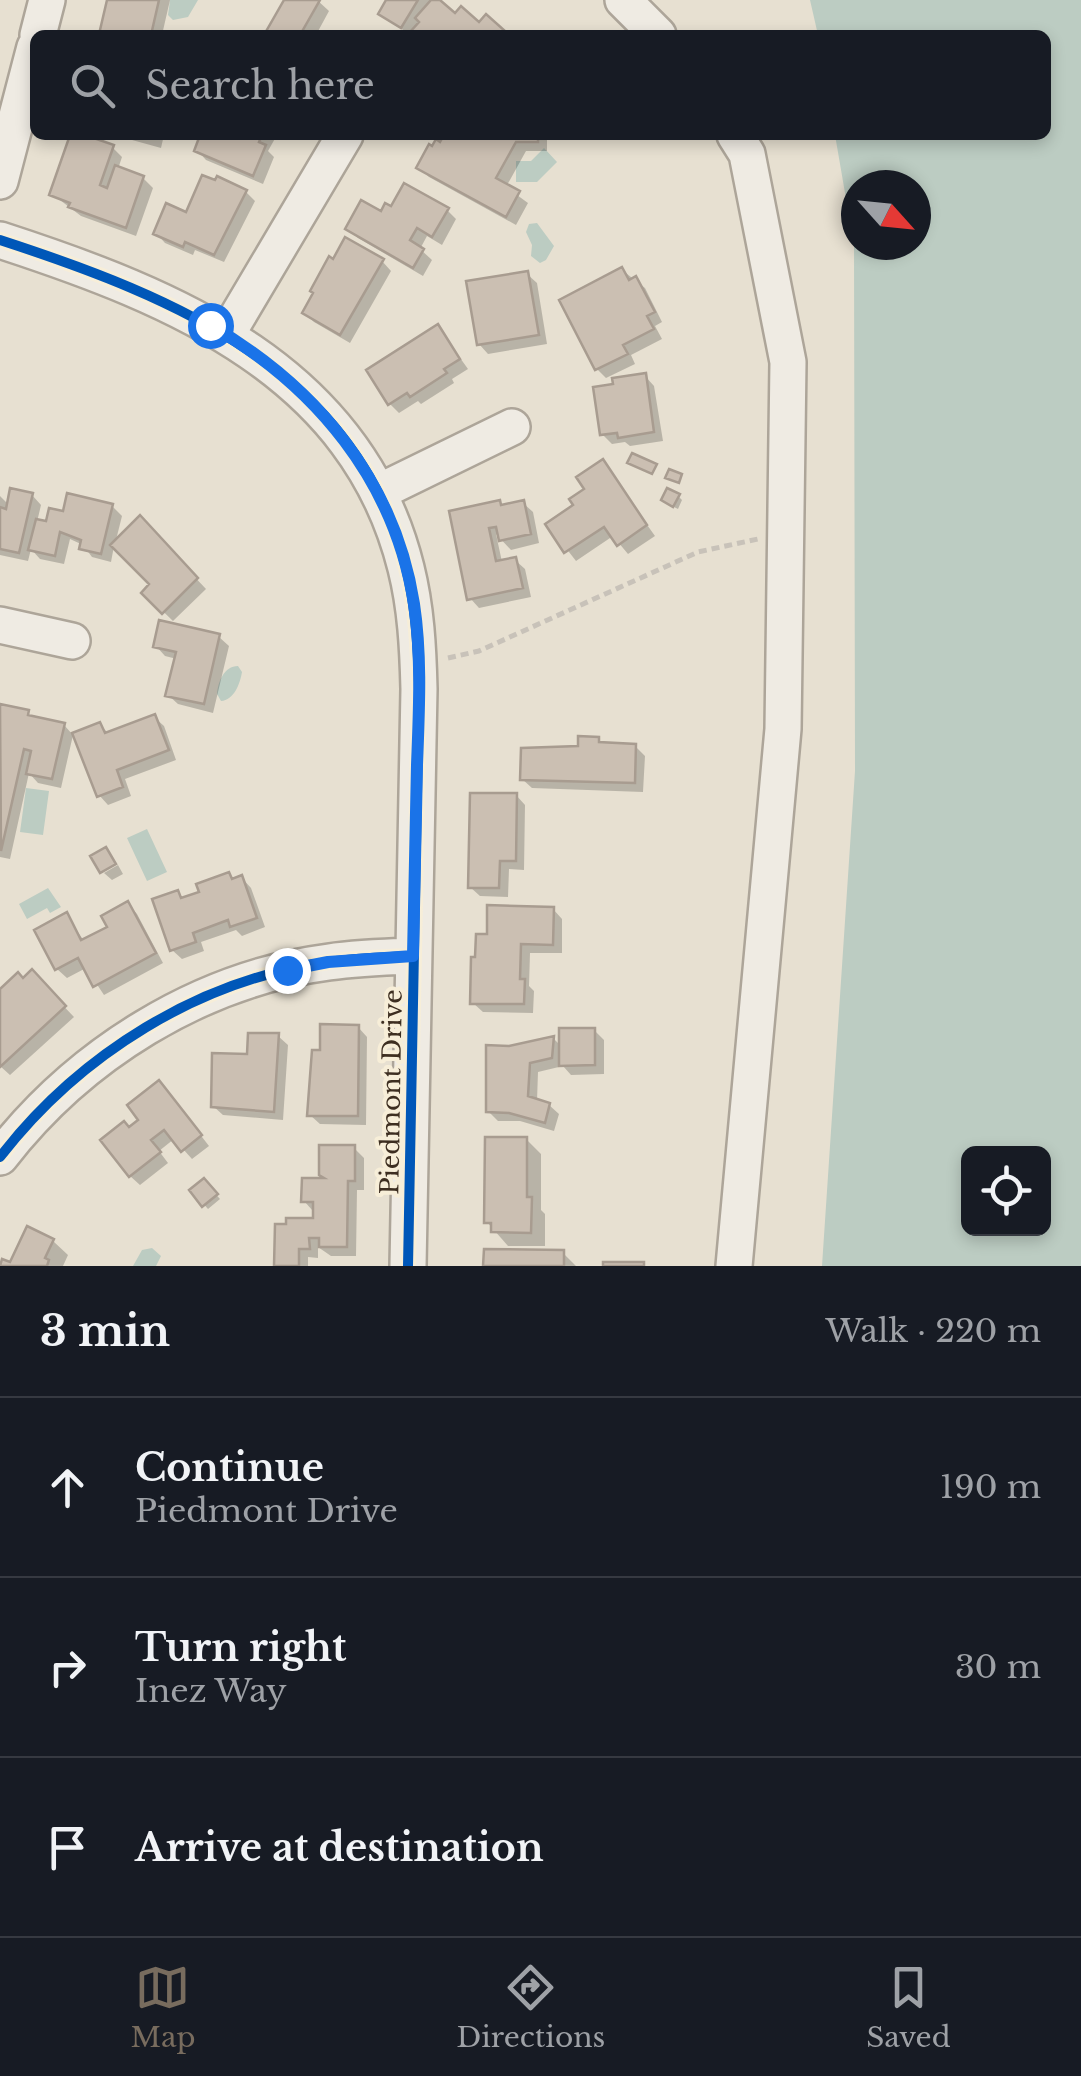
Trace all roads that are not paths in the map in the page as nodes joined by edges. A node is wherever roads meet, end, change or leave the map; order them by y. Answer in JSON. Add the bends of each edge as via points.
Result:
{"nodes":[{"id":1,"x":47,"y":0,"type":"edge"},
{"id":2,"x":623,"y":0,"type":"edge"},
{"id":3,"x":39,"y":30,"type":"edge"},
{"id":4,"x":653,"y":30,"type":"edge"},
{"id":5,"x":30,"y":66,"type":"edge"},
{"id":6,"x":341,"y":140,"type":"edge"},
{"id":7,"x":737,"y":140,"type":"edge"},
{"id":8,"x":0,"y":181,"type":"edge"},
{"id":9,"x":0,"y":240,"type":"edge"},
{"id":10,"x":227,"y":334,"type":"junction"},
{"id":11,"x":512,"y":427,"type":"dead end"},
{"id":12,"x":379,"y":492,"type":"junction"},
{"id":13,"x":0,"y":625,"type":"edge"},
{"id":14,"x":72,"y":642,"type":"dead end"},
{"id":15,"x":413,"y":956,"type":"junction"},
{"id":16,"x":0,"y":1157,"type":"edge"},
{"id":17,"x":408,"y":1266,"type":"edge"},
{"id":18,"x":734,"y":1266,"type":"edge"}],
"edges":[{"from":1,"to":3,"type":"street"},
{"from":2,"to":4,"type":"street"},
{"from":5,"to":8,"type":"street"},
{"from":6,"to":10,"type":"street"},
{"from":7,"to":18,"type":"street","via":[[747,154],[788,362],[783,729]]},
{"from":9,"to":10,"type":"street","name":"Piedmont Drive","via":[[102,275]]},
{"from":10,"to":12,"type":"street","name":"Piedmont Drive","via":[[320,410]]},
{"from":11,"to":12,"type":"street"},
{"from":12,"to":15,"type":"street","name":"Piedmont Drive","via":[[406,567],[418,641]]},
{"from":13,"to":14,"type":"street"},
{"from":15,"to":16,"type":"street","via":[[287,970],[205,997],[92,1063]]},
{"from":15,"to":17,"type":"street","name":"Piedmont Drive"}]}
